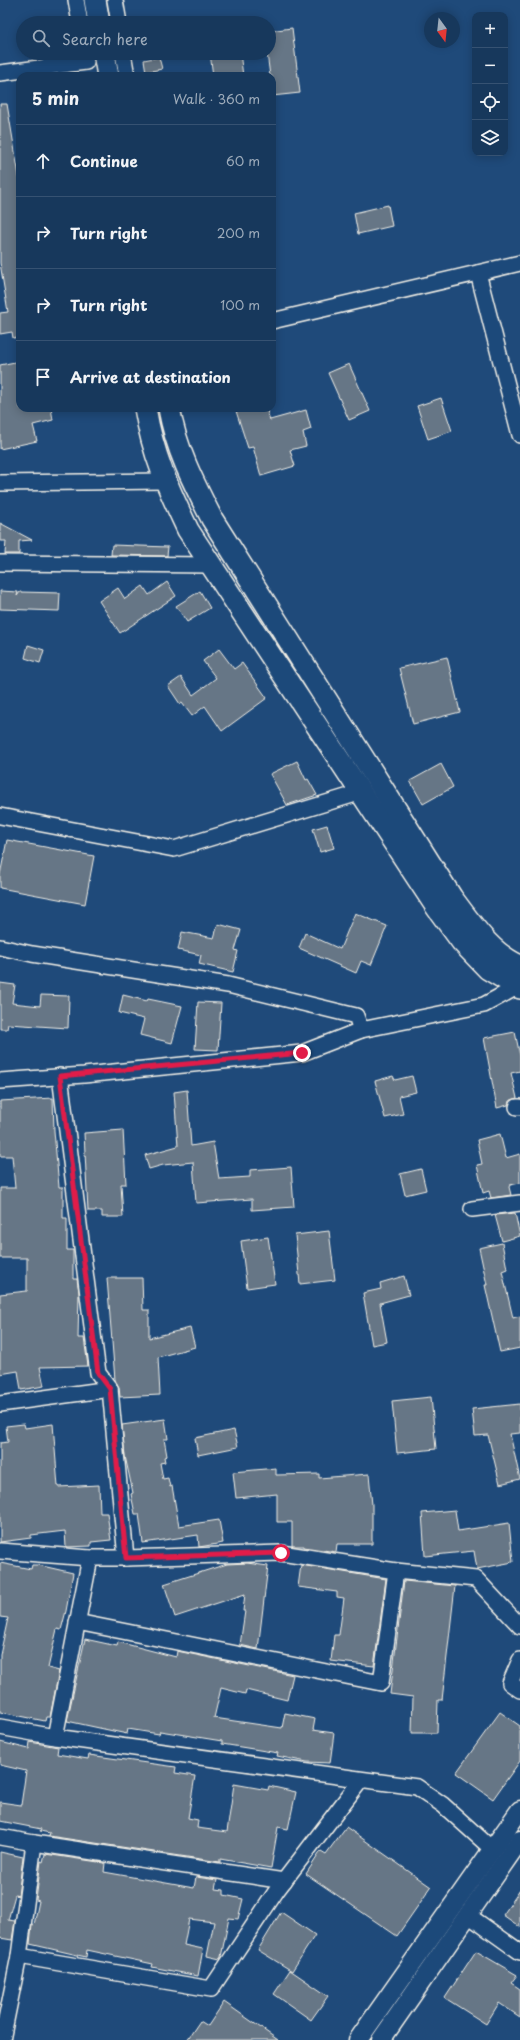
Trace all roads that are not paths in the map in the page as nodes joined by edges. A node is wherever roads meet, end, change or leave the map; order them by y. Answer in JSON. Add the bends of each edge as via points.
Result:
{"nodes":[{"id":1,"x":76,"y":0,"type":"edge"},
{"id":2,"x":95,"y":0,"type":"edge"},
{"id":3,"x":115,"y":0,"type":"edge"},
{"id":4,"x":79,"y":16,"type":"edge"},
{"id":5,"x":98,"y":16,"type":"edge"},
{"id":6,"x":118,"y":16,"type":"edge"},
{"id":7,"x":124,"y":60,"type":"edge"},
{"id":8,"x":91,"y":61,"type":"edge"},
{"id":9,"x":103,"y":72,"type":"edge"},
{"id":10,"x":126,"y":72,"type":"edge"},
{"id":11,"x":0,"y":73,"type":"edge"},
{"id":12,"x":520,"y":263,"type":"edge"},
{"id":13,"x":478,"y":273,"type":"junction"},
{"id":14,"x":276,"y":320,"type":"edge"},
{"id":15,"x":146,"y":412,"type":"edge"},
{"id":16,"x":170,"y":412,"type":"edge"},
{"id":17,"x":520,"y":435,"type":"edge"},
{"id":18,"x":164,"y":481,"type":"junction"},
{"id":19,"x":0,"y":483,"type":"edge"},
{"id":20,"x":0,"y":564,"type":"edge"},
{"id":21,"x":211,"y":566,"type":"junction"},
{"id":22,"x":359,"y":792,"type":"junction"},
{"id":23,"x":0,"y":816,"type":"edge"},
{"id":24,"x":0,"y":947,"type":"edge"},
{"id":25,"x":520,"y":966,"type":"edge"},
{"id":26,"x":519,"y":986,"type":"edge"},
{"id":27,"x":361,"y":1030,"type":"junction"},
{"id":28,"x":60,"y":1076,"type":"junction"},
{"id":29,"x":0,"y":1081,"type":"edge"},
{"id":30,"x":520,"y":1203,"type":"edge"},
{"id":31,"x":472,"y":1209,"type":"dead end"},
{"id":32,"x":110,"y":1389,"type":"junction"},
{"id":33,"x":0,"y":1404,"type":"edge"},
{"id":34,"x":0,"y":1551,"type":"edge"},
{"id":35,"x":90,"y":1558,"type":"junction"},
{"id":36,"x":126,"y":1558,"type":"junction"},
{"id":37,"x":396,"y":1571,"type":"junction"},
{"id":38,"x":77,"y":1622,"type":"junction"},
{"id":39,"x":520,"y":1626,"type":"edge"},
{"id":40,"x":520,"y":1660,"type":"edge"},
{"id":41,"x":520,"y":1690,"type":"edge"},
{"id":42,"x":0,"y":1727,"type":"edge"},
{"id":43,"x":55,"y":1737,"type":"junction"},
{"id":44,"x":361,"y":1780,"type":"junction"},
{"id":45,"x":520,"y":1810,"type":"edge"},
{"id":46,"x":0,"y":1837,"type":"edge"},
{"id":47,"x":520,"y":1840,"type":"edge"},
{"id":48,"x":34,"y":1843,"type":"junction"},
{"id":49,"x":492,"y":1849,"type":"junction"},
{"id":50,"x":284,"y":1881,"type":"junction"},
{"id":51,"x":468,"y":1915,"type":"junction"},
{"id":52,"x":520,"y":1952,"type":"edge"},
{"id":53,"x":19,"y":1956,"type":"junction"},
{"id":54,"x":2,"y":2040,"type":"edge"},
{"id":55,"x":358,"y":2040,"type":"edge"},
{"id":56,"x":381,"y":2040,"type":"edge"}],
"edges":[{"from":1,"to":4,"type":"street"},
{"from":2,"to":5,"type":"main road"},
{"from":3,"to":6,"type":"street"},
{"from":7,"to":10,"type":"street"},
{"from":8,"to":9,"type":"main road"},
{"from":8,"to":11,"type":"street"},
{"from":12,"to":13,"type":"street"},
{"from":13,"to":14,"type":"street"},
{"from":13,"to":17,"type":"street"},
{"from":15,"to":18,"type":"main road"},
{"from":16,"to":25,"type":"main road","via":[[185,468],[212,519],[452,898],[478,932],[505,959]]},
{"from":18,"to":19,"type":"street"},
{"from":18,"to":21,"type":"main road","via":[[188,530]]},
{"from":20,"to":21,"type":"street"},
{"from":21,"to":22,"type":"main road"},
{"from":22,"to":23,"type":"street","via":[[174,849]]},
{"from":22,"to":26,"type":"main road","via":[[462,942],[488,969]]},
{"from":24,"to":27,"type":"street","via":[[228,985],[356,1016]]},
{"from":26,"to":27,"type":"street","via":[[484,1004]]},
{"from":27,"to":28,"type":"street","via":[[302,1053]]},
{"from":28,"to":29,"type":"street"},
{"from":28,"to":32,"type":"street","via":[[98,1373]]},
{"from":30,"to":31,"type":"street"},
{"from":32,"to":33,"type":"street"},
{"from":32,"to":36,"type":"street"},
{"from":34,"to":35,"type":"street"},
{"from":35,"to":36,"type":"street"},
{"from":35,"to":38,"type":"street"},
{"from":36,"to":37,"type":"street","via":[[281,1553]]},
{"from":37,"to":38,"type":"street","via":[[381,1683]]},
{"from":37,"to":39,"type":"street","via":[[476,1579]]},
{"from":38,"to":43,"type":"street"},
{"from":40,"to":41,"type":"street","via":[[510,1683]]},
{"from":42,"to":43,"type":"street"},
{"from":43,"to":44,"type":"street"},
{"from":44,"to":49,"type":"street","via":[[417,1787],[443,1805]]},
{"from":44,"to":50,"type":"street"},
{"from":45,"to":49,"type":"street"},
{"from":46,"to":48,"type":"street"},
{"from":47,"to":51,"type":"street"},
{"from":48,"to":50,"type":"street"},
{"from":48,"to":53,"type":"street"},
{"from":49,"to":55,"type":"street"},
{"from":50,"to":53,"type":"street","via":[[212,1989]]},
{"from":51,"to":52,"type":"street"},
{"from":51,"to":56,"type":"street"},
{"from":53,"to":54,"type":"street"}]}
